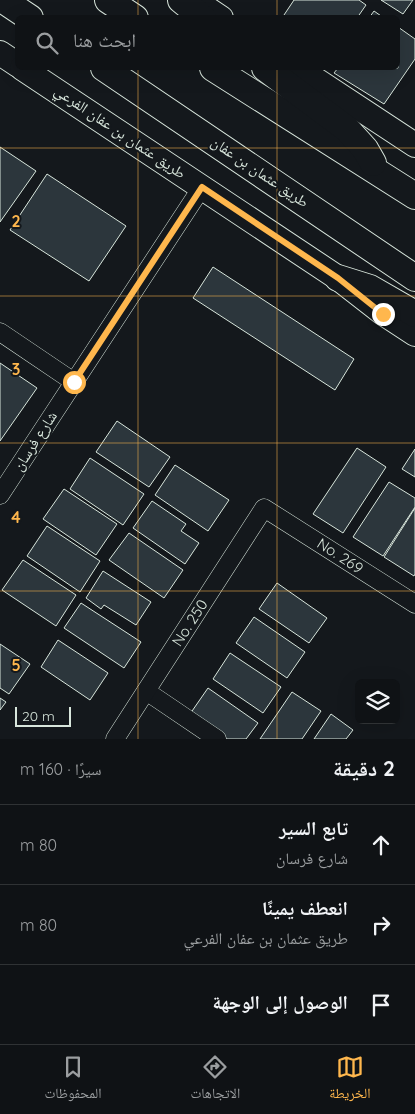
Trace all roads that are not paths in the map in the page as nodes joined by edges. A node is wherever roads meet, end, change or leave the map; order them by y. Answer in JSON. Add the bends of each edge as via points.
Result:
{"nodes":[{"id":1,"x":3,"y":0,"type":"edge"},
{"id":2,"x":108,"y":0,"type":"edge"},
{"id":3,"x":181,"y":0,"type":"edge"},
{"id":4,"x":194,"y":0,"type":"edge"},
{"id":5,"x":26,"y":15,"type":"edge"},
{"id":6,"x":130,"y":15,"type":"edge"},
{"id":7,"x":199,"y":15,"type":"edge"},
{"id":8,"x":216,"y":15,"type":"edge"},
{"id":9,"x":0,"y":53,"type":"edge"},
{"id":10,"x":15,"y":63,"type":"edge"},
{"id":11,"x":25,"y":70,"type":"edge"},
{"id":12,"x":107,"y":70,"type":"edge"},
{"id":13,"x":216,"y":70,"type":"edge"},
{"id":14,"x":268,"y":70,"type":"edge"},
{"id":15,"x":301,"y":70,"type":"edge"},
{"id":16,"x":415,"y":145,"type":"edge"},
{"id":17,"x":379,"y":174,"type":"junction"},
{"id":18,"x":202,"y":187,"type":"junction"},
{"id":19,"x":415,"y":196,"type":"edge"},
{"id":20,"x":338,"y":278,"type":"junction"},
{"id":21,"x":415,"y":278,"type":"edge"},
{"id":22,"x":415,"y":314,"type":"edge"},
{"id":23,"x":0,"y":332,"type":"edge"},
{"id":24,"x":415,"y":334,"type":"edge"},
{"id":25,"x":74,"y":382,"type":"junction"},
{"id":26,"x":0,"y":495,"type":"edge"},
{"id":27,"x":264,"y":508,"type":"joint"},
{"id":28,"x":415,"y":604,"type":"edge"},
{"id":29,"x":146,"y":691,"type":"junction"},
{"id":30,"x":115,"y":739,"type":"edge"},
{"id":31,"x":218,"y":739,"type":"edge"}],
"edges":[{"from":1,"to":5,"type":"main road"},
{"from":2,"to":6,"type":"main road"},
{"from":3,"to":7,"type":"main road"},
{"from":4,"to":8,"type":"main road"},
{"from":9,"to":10,"type":"main road"},
{"from":11,"to":18,"type":"main road","name":"طريق عثمان بن عفان الفرعي"},
{"from":12,"to":21,"type":"main road","name":"طريق عثمان بن عفان"},
{"from":13,"to":17,"type":"main road"},
{"from":14,"to":17,"type":"main road","via":[[347,129],[365,149]]},
{"from":15,"to":16,"type":"main road"},
{"from":17,"to":19,"type":"main road"},
{"from":18,"to":20,"type":"main road","name":"طريق عثمان بن عفان الفرعي"},
{"from":18,"to":25,"type":"street","name":"شارع فرسان"},
{"from":20,"to":22,"type":"main road","via":[[370,288]]},
{"from":20,"to":24,"type":"main road","name":"طريق عثمان بن عفان الفرعي","via":[[383,314]]},
{"from":23,"to":25,"type":"street"},
{"from":25,"to":26,"type":"street","name":"شارع فرسان"},
{"from":27,"to":28,"type":"street","name":"No. 269"},
{"from":27,"to":29,"type":"street","name":"No. 250"},
{"from":29,"to":30,"type":"street","name":"No. 250"},
{"from":29,"to":31,"type":"street"}]}
